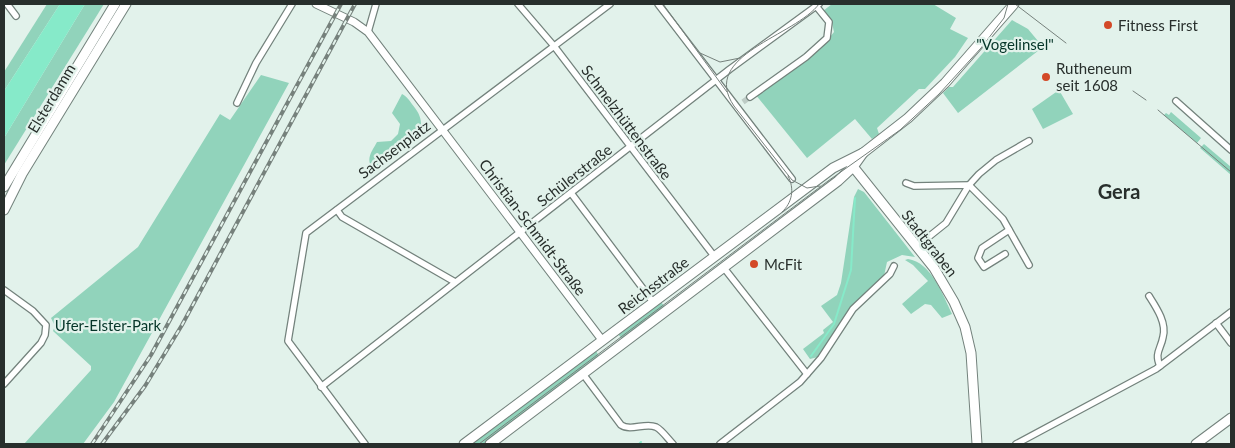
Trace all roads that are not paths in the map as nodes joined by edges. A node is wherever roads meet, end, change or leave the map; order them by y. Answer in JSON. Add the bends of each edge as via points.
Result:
{"nodes":[{"id":1,"x":7,"y":4,"type":"edge"},
{"id":2,"x":115,"y":4,"type":"edge"},
{"id":3,"x":126,"y":4,"type":"edge"},
{"id":4,"x":292,"y":4,"type":"edge"},
{"id":5,"x":316,"y":4,"type":"edge"},
{"id":6,"x":376,"y":4,"type":"edge"},
{"id":7,"x":518,"y":4,"type":"edge"},
{"id":8,"x":610,"y":4,"type":"edge"},
{"id":9,"x":658,"y":4,"type":"edge"},
{"id":10,"x":817,"y":5,"type":"edge"},
{"id":11,"x":1011,"y":5,"type":"edge"},
{"id":12,"x":16,"y":16,"type":"dead end"},
{"id":13,"x":368,"y":32,"type":"junction"},
{"id":14,"x":554,"y":46,"type":"junction"},
{"id":15,"x":716,"y":80,"type":"junction"},
{"id":16,"x":750,"y":97,"type":"tunnel mouth"},
{"id":17,"x":1176,"y":101,"type":"dead end"},
{"id":18,"x":743,"y":102,"type":"tunnel mouth"},
{"id":19,"x":237,"y":103,"type":"dead end"},
{"id":20,"x":736,"y":106,"type":"junction"},
{"id":21,"x":442,"y":131,"type":"junction"},
{"id":22,"x":1030,"y":141,"type":"dead end"},
{"id":23,"x":630,"y":147,"type":"junction"},
{"id":24,"x":1231,"y":150,"type":"edge"},
{"id":25,"x":850,"y":163,"type":"junction"},
{"id":26,"x":792,"y":179,"type":"dead end"},
{"id":27,"x":906,"y":183,"type":"dead end"},
{"id":28,"x":969,"y":185,"type":"junction"},
{"id":29,"x":4,"y":187,"type":"edge"},
{"id":30,"x":571,"y":193,"type":"junction"},
{"id":31,"x":4,"y":210,"type":"edge"},
{"id":32,"x":337,"y":210,"type":"junction"},
{"id":33,"x":1009,"y":230,"type":"junction"},
{"id":34,"x":520,"y":232,"type":"junction"},
{"id":35,"x":916,"y":247,"type":"junction"},
{"id":36,"x":1005,"y":254,"type":"dead end"},
{"id":37,"x":714,"y":256,"type":"junction"},
{"id":38,"x":1029,"y":265,"type":"dead end"},
{"id":39,"x":894,"y":266,"type":"dead end"},
{"id":40,"x":724,"y":268,"type":"junction"},
{"id":41,"x":455,"y":282,"type":"junction"},
{"id":42,"x":4,"y":290,"type":"edge"},
{"id":43,"x":1149,"y":296,"type":"dead end"},
{"id":44,"x":653,"y":302,"type":"junction"},
{"id":45,"x":1231,"y":312,"type":"edge"},
{"id":46,"x":1214,"y":325,"type":"junction"},
{"id":47,"x":602,"y":340,"type":"junction"},
{"id":48,"x":1231,"y":343,"type":"edge"},
{"id":49,"x":611,"y":352,"type":"junction"},
{"id":50,"x":1160,"y":366,"type":"junction"},
{"id":51,"x":583,"y":374,"type":"junction"},
{"id":52,"x":807,"y":374,"type":"junction"},
{"id":53,"x":4,"y":384,"type":"edge"},
{"id":54,"x":322,"y":387,"type":"junction"},
{"id":55,"x":1231,"y":418,"type":"edge"},
{"id":56,"x":365,"y":444,"type":"edge"},
{"id":57,"x":464,"y":444,"type":"edge"},
{"id":58,"x":490,"y":444,"type":"edge"},
{"id":59,"x":673,"y":444,"type":"edge"},
{"id":60,"x":720,"y":444,"type":"edge"},
{"id":61,"x":977,"y":444,"type":"edge"},
{"id":62,"x":1016,"y":444,"type":"edge"},
{"id":63,"x":1196,"y":444,"type":"edge"}],
"edges":[{"from":1,"to":12,"type":"street"},
{"from":2,"to":29,"type":"main road","name":"Elsterdamm"},
{"from":3,"to":31,"type":"main road","name":"Elsterdamm","via":[[22,174]]},
{"from":4,"to":19,"type":"street","via":[[256,63]]},
{"from":5,"to":13,"type":"street"},
{"from":6,"to":13,"type":"street"},
{"from":7,"to":14,"type":"street","name":"Schmelzhüttenstraße"},
{"from":8,"to":14,"type":"street"},
{"from":9,"to":15,"type":"street"},
{"from":10,"to":15,"type":"street","name":"Schülerstraße"},
{"from":10,"to":16,"type":"street","via":[[829,22],[827,38]]},
{"from":11,"to":25,"type":"main road","name":"Reichsstraße","via":[[936,92]]},
{"from":13,"to":21,"type":"street","name":"Sachsenplatz"},
{"from":14,"to":21,"type":"street"},
{"from":14,"to":23,"type":"street","name":"Schmelzhüttenstraße"},
{"from":15,"to":20,"type":"street"},
{"from":15,"to":23,"type":"street","name":"Schülerstraße"},
{"from":17,"to":24,"type":"street"},
{"from":18,"to":20,"type":"street"},
{"from":20,"to":26,"type":"street"},
{"from":21,"to":32,"type":"street","name":"Sachsenplatz"},
{"from":21,"to":34,"type":"street","name":"Christian-Schmidt-Straße"},
{"from":22,"to":28,"type":"street","via":[[996,160]]},
{"from":23,"to":30,"type":"street","name":"Schülerstraße"},
{"from":23,"to":37,"type":"street","name":"Schmelzhüttenstraße"},
{"from":25,"to":35,"type":"main road","name":"Stadtgraben"},
{"from":25,"to":37,"type":"main road","name":"Reichsstraße"},
{"from":25,"to":40,"type":"main road","name":"Reichsstraße"},
{"from":27,"to":28,"type":"street","via":[[914,186]]},
{"from":28,"to":33,"type":"street","via":[[996,211]]},
{"from":28,"to":35,"type":"street","via":[[946,223]]},
{"from":30,"to":34,"type":"street","name":"Schülerstraße"},
{"from":30,"to":44,"type":"street"},
{"from":32,"to":41,"type":"street","via":[[342,218]]},
{"from":32,"to":54,"type":"street","name":"Sachsenplatz","via":[[306,233],[288,341]]},
{"from":33,"to":36,"type":"street","via":[[982,248],[978,258],[984,267]]},
{"from":33,"to":38,"type":"street"},
{"from":34,"to":41,"type":"street","name":"Schülerstraße"},
{"from":34,"to":47,"type":"street","name":"Christian-Schmidt-Straße"},
{"from":35,"to":61,"type":"main road","name":"Stadtgraben","via":[[947,288],[965,327],[972,367]]},
{"from":37,"to":40,"type":"main road"},
{"from":37,"to":44,"type":"main road","name":"Reichsstraße"},
{"from":39,"to":52,"type":"street","via":[[890,274],[853,308]]},
{"from":40,"to":49,"type":"main road","name":"Reichsstraße"},
{"from":40,"to":52,"type":"street"},
{"from":41,"to":54,"type":"street","name":"Schülerstraße"},
{"from":42,"to":53,"type":"street","via":[[46,325],[41,343]]},
{"from":43,"to":50,"type":"street","via":[[1163,329],[1163,338],[1156,352]]},
{"from":44,"to":47,"type":"main road","name":"Reichsstraße"},
{"from":45,"to":46,"type":"street"},
{"from":46,"to":48,"type":"street"},
{"from":46,"to":50,"type":"street"},
{"from":47,"to":49,"type":"main road"},
{"from":47,"to":57,"type":"main road","name":"Reichsstraße"},
{"from":49,"to":51,"type":"main road","name":"Reichsstraße"},
{"from":50,"to":62,"type":"street"},
{"from":51,"to":58,"type":"main road","name":"Reichsstraße"},
{"from":51,"to":59,"type":"street","via":[[621,425],[625,428],[657,428]]},
{"from":52,"to":60,"type":"street"},
{"from":54,"to":56,"type":"street","name":"Sachsenplatz"},
{"from":55,"to":63,"type":"main road"}]}
